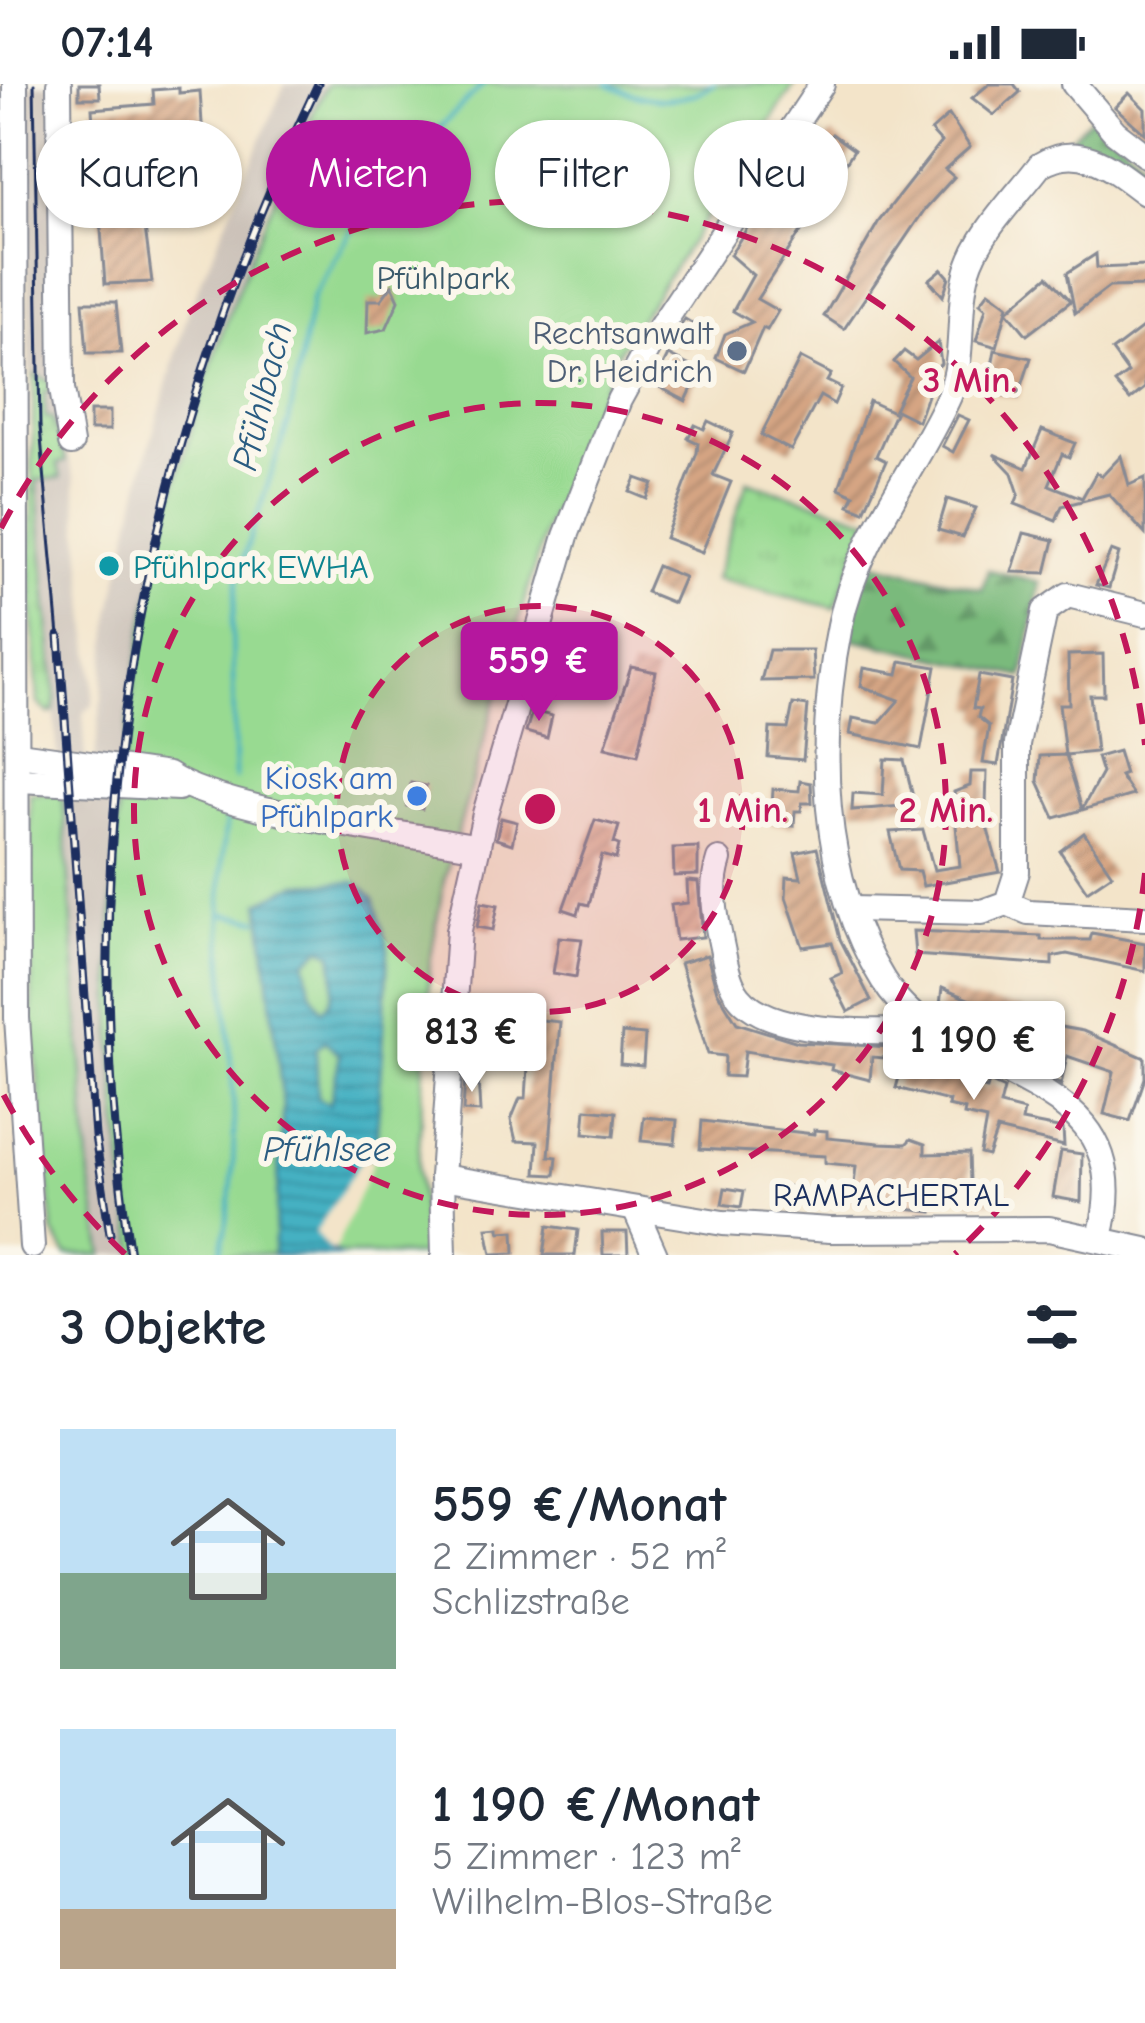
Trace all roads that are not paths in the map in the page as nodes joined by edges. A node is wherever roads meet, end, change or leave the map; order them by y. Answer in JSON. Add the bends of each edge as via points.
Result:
{"nodes":[{"id":1,"x":59,"y":84,"type":"edge"},
{"id":2,"x":822,"y":84,"type":"edge"},
{"id":3,"x":1074,"y":84,"type":"edge"},
{"id":4,"x":10,"y":96,"type":"edge"},
{"id":5,"x":1145,"y":155,"type":"edge"},
{"id":6,"x":1145,"y":193,"type":"edge"},
{"id":7,"x":71,"y":443,"type":"dead end"},
{"id":8,"x":1145,"y":614,"type":"edge"},
{"id":9,"x":19,"y":767,"type":"junction"},
{"id":10,"x":478,"y":848,"type":"junction"},
{"id":11,"x":719,"y":860,"type":"dead end"},
{"id":12,"x":1007,"y":903,"type":"junction"},
{"id":13,"x":9,"y":910,"type":"edge"},
{"id":14,"x":854,"y":910,"type":"junction"},
{"id":15,"x":1145,"y":918,"type":"edge"},
{"id":16,"x":929,"y":1031,"type":"junction"},
{"id":17,"x":442,"y":1177,"type":"junction"},
{"id":18,"x":635,"y":1209,"type":"junction"},
{"id":19,"x":1100,"y":1237,"type":"junction"},
{"id":20,"x":1145,"y":1250,"type":"edge"},
{"id":21,"x":33,"y":1252,"type":"edge"},
{"id":22,"x":444,"y":1255,"type":"edge"},
{"id":23,"x":655,"y":1255,"type":"edge"}],
"edges":[{"from":1,"to":7,"type":"street","via":[[62,389]]},
{"from":2,"to":10,"type":"street","via":[[680,293],[619,400],[566,536]]},
{"from":3,"to":5,"type":"street"},
{"from":4,"to":9,"type":"street"},
{"from":6,"to":14,"type":"street","via":[[1094,158],[1055,158],[1040,166],[968,268],[952,390],[869,540],[839,627],[825,762],[833,839]]},
{"from":8,"to":12,"type":"street","via":[[1068,595],[1045,611],[1017,744],[1017,872]]},
{"from":9,"to":10,"type":"street","via":[[168,775],[186,787]]},
{"from":9,"to":13,"type":"street"},
{"from":10,"to":17,"type":"street","via":[[451,998]]},
{"from":11,"to":16,"type":"street","via":[[713,898],[730,979],[743,1001],[804,1025]]},
{"from":12,"to":14,"type":"street","via":[[982,912]]},
{"from":12,"to":15,"type":"street","via":[[1028,912]]},
{"from":13,"to":21,"type":"street"},
{"from":14,"to":16,"type":"street","via":[[883,981]]},
{"from":16,"to":19,"type":"street","via":[[1061,1101],[1090,1126],[1111,1180]]},
{"from":17,"to":18,"type":"street","name":"RAMPACHERTAL"},
{"from":17,"to":22,"type":"street"},
{"from":18,"to":19,"type":"street","name":"RAMPACHERTAL","via":[[783,1228],[1041,1228]]},
{"from":18,"to":23,"type":"street"},
{"from":19,"to":20,"type":"street","name":"RAMPACHERTAL"}]}
